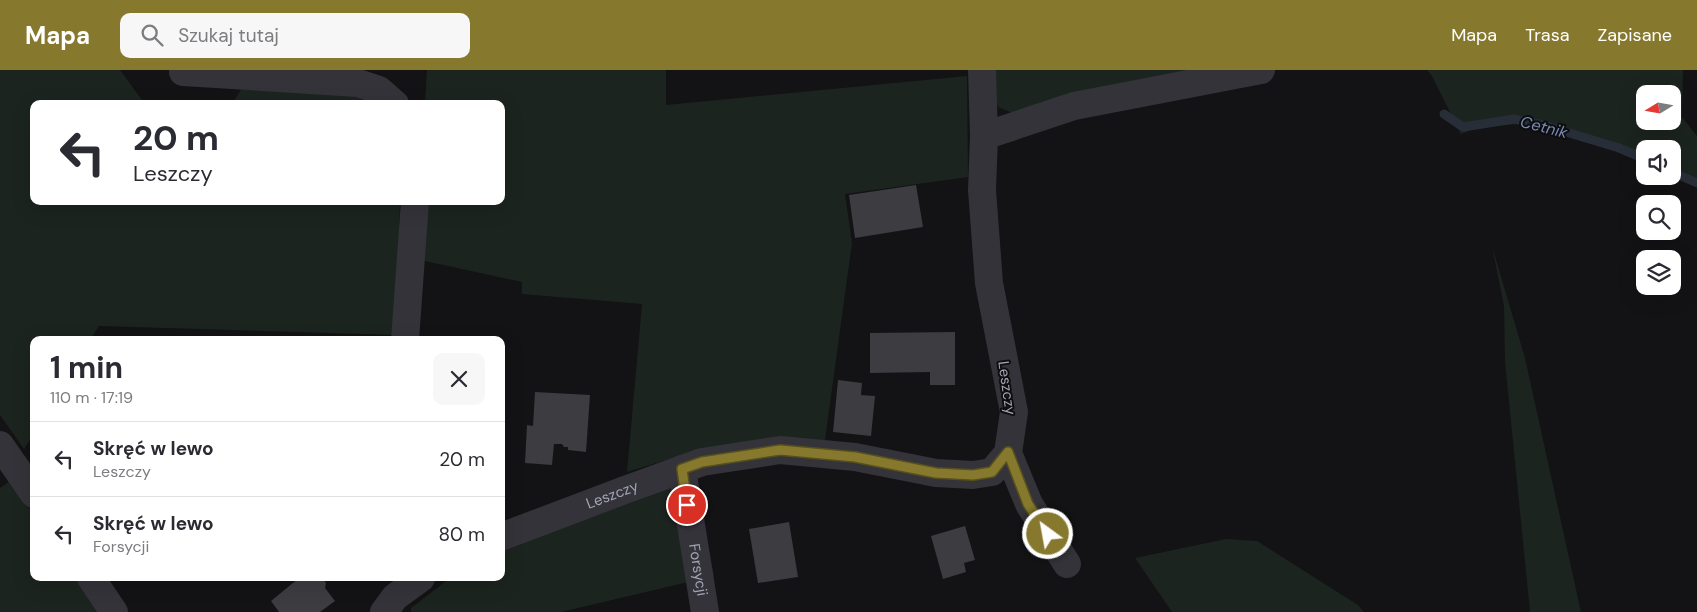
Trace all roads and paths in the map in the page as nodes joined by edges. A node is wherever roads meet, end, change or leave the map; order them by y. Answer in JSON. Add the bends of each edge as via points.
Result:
{"nodes":[{"id":1,"x":982,"y":70,"type":"edge"},
{"id":2,"x":1261,"y":70,"type":"edge"},
{"id":3,"x":183,"y":72,"type":"dead end"},
{"id":4,"x":289,"y":74,"type":"edge"},
{"id":5,"x":390,"y":100,"type":"edge"},
{"id":6,"x":984,"y":136,"type":"junction"},
{"id":7,"x":416,"y":205,"type":"edge"},
{"id":8,"x":405,"y":336,"type":"edge"},
{"id":9,"x":0,"y":445,"type":"edge"},
{"id":10,"x":1008,"y":452,"type":"junction"},
{"id":11,"x":682,"y":469,"type":"junction"},
{"id":12,"x":30,"y":488,"type":"edge"},
{"id":13,"x":505,"y":535,"type":"edge"},
{"id":14,"x":1067,"y":564,"type":"dead end"},
{"id":15,"x":93,"y":581,"type":"edge"},
{"id":16,"x":416,"y":581,"type":"edge"},
{"id":17,"x":390,"y":596,"type":"edge"},
{"id":18,"x":114,"y":612,"type":"edge"},
{"id":19,"x":705,"y":612,"type":"edge"}],
"edges":[{"from":1,"to":6,"type":"street","name":"Leszczy"},
{"from":2,"to":6,"type":"street","via":[[1074,106]]},
{"from":3,"to":4,"type":"street"},
{"from":4,"to":5,"type":"street","via":[[358,83],[379,90]]},
{"from":6,"to":10,"type":"street","name":"Leszczy","via":[[982,190],[989,283],[1014,412]]},
{"from":7,"to":8,"type":"street"},
{"from":9,"to":12,"type":"street"},
{"from":10,"to":11,"type":"street","name":"Leszczy","via":[[992,472],[973,475],[936,473],[855,457],[780,450],[702,462]]},
{"from":10,"to":14,"type":"street","via":[[1028,504]]},
{"from":11,"to":13,"type":"street","name":"Leszczy"},
{"from":11,"to":19,"type":"street","name":"Forsycji"},
{"from":15,"to":18,"type":"street"},
{"from":16,"to":17,"type":"street"}]}
